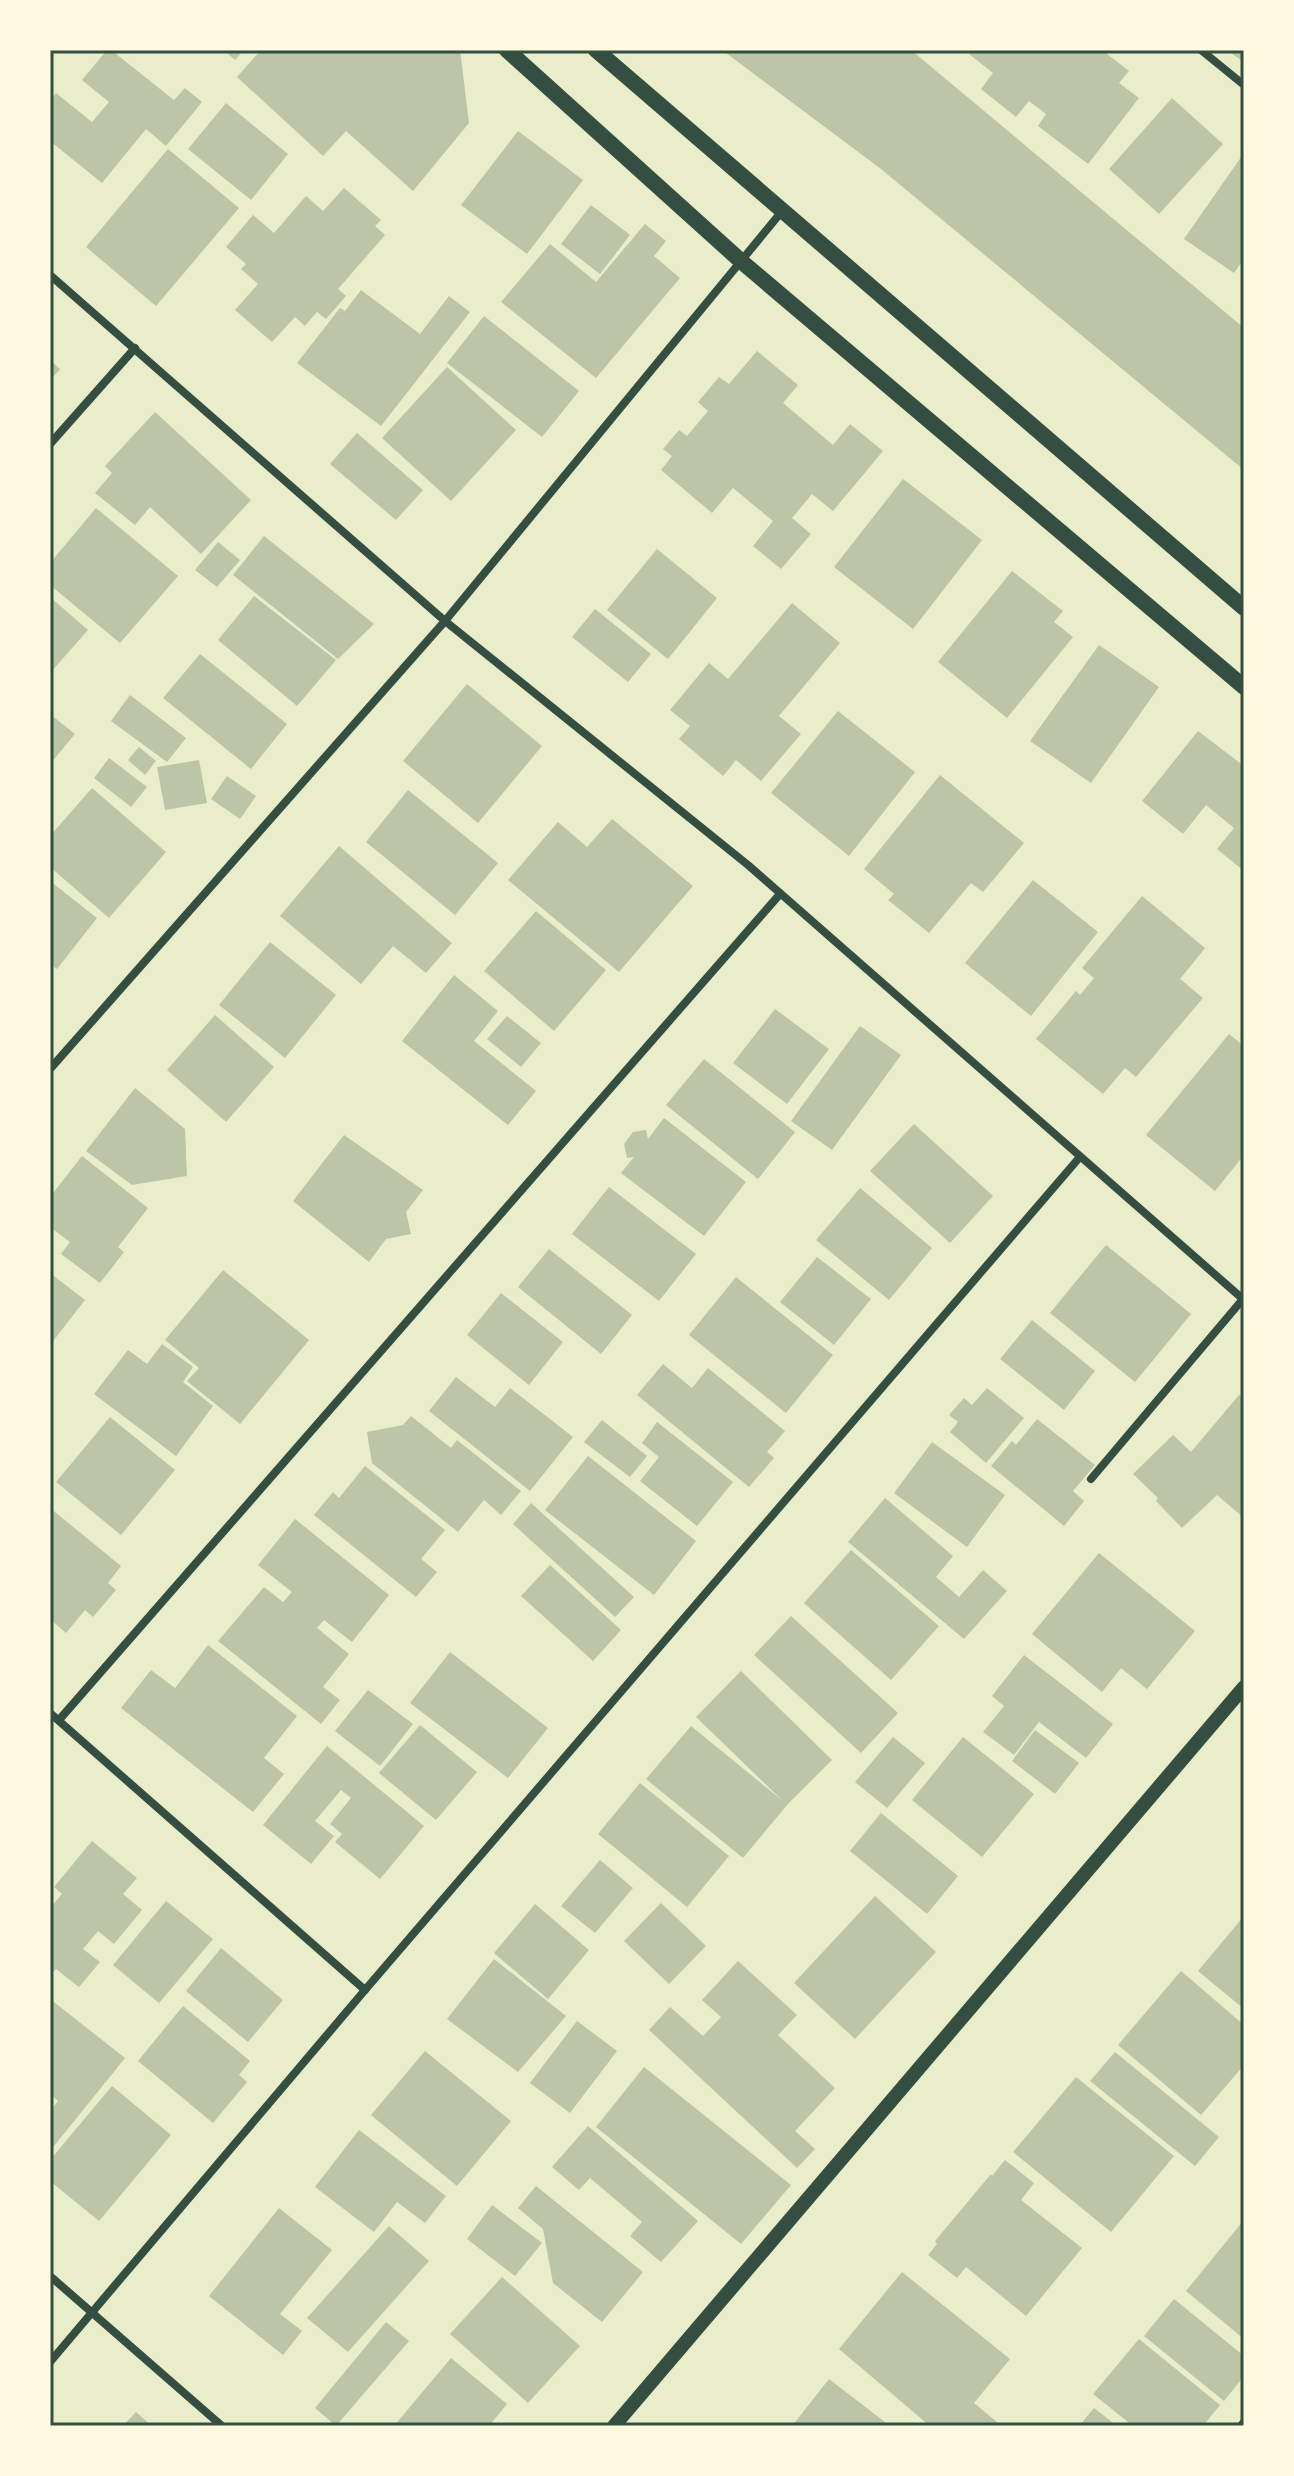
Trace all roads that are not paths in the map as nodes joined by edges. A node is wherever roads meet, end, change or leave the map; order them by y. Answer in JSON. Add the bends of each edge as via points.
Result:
{"nodes":[{"id":1,"x":507,"y":50,"type":"edge"},
{"id":2,"x":596,"y":50,"type":"edge"},
{"id":3,"x":1201,"y":50,"type":"edge"},
{"id":4,"x":1244,"y":85,"type":"edge"},
{"id":5,"x":783,"y":210,"type":"junction"},
{"id":6,"x":742,"y":262,"type":"junction"},
{"id":7,"x":50,"y":275,"type":"edge"},
{"id":8,"x":135,"y":348,"type":"junction"},
{"id":9,"x":50,"y":444,"type":"edge"},
{"id":10,"x":1244,"y":608,"type":"edge"},
{"id":11,"x":445,"y":621,"type":"junction"},
{"id":12,"x":1244,"y":687,"type":"edge"},
{"id":13,"x":780,"y":894,"type":"junction"},
{"id":14,"x":50,"y":1069,"type":"edge"},
{"id":15,"x":1079,"y":1158,"type":"junction"},
{"id":16,"x":1244,"y":1299,"type":"edge"},
{"id":17,"x":1091,"y":1479,"type":"dead end"},
{"id":18,"x":1244,"y":1687,"type":"edge"},
{"id":19,"x":50,"y":1713,"type":"edge"},
{"id":20,"x":59,"y":1720,"type":"junction"},
{"id":21,"x":365,"y":1990,"type":"junction"},
{"id":22,"x":50,"y":2276,"type":"edge"},
{"id":23,"x":91,"y":2312,"type":"junction"},
{"id":24,"x":50,"y":2362,"type":"edge"},
{"id":25,"x":222,"y":2426,"type":"edge"},
{"id":26,"x":614,"y":2426,"type":"edge"}],
"edges":[{"from":1,"to":6,"type":"main road"},
{"from":2,"to":5,"type":"main road"},
{"from":3,"to":4,"type":"street"},
{"from":5,"to":6,"type":"street"},
{"from":5,"to":10,"type":"main road"},
{"from":6,"to":11,"type":"street"},
{"from":6,"to":12,"type":"main road"},
{"from":7,"to":8,"type":"street"},
{"from":8,"to":9,"type":"street"},
{"from":8,"to":11,"type":"street"},
{"from":11,"to":13,"type":"street"},
{"from":11,"to":14,"type":"street"},
{"from":13,"to":15,"type":"street"},
{"from":13,"to":20,"type":"street"},
{"from":15,"to":16,"type":"street"},
{"from":15,"to":21,"type":"street"},
{"from":16,"to":17,"type":"street"},
{"from":18,"to":26,"type":"street"},
{"from":19,"to":20,"type":"street"},
{"from":20,"to":21,"type":"street"},
{"from":21,"to":23,"type":"street"},
{"from":22,"to":23,"type":"street"},
{"from":23,"to":24,"type":"street"},
{"from":23,"to":25,"type":"street"}]}
